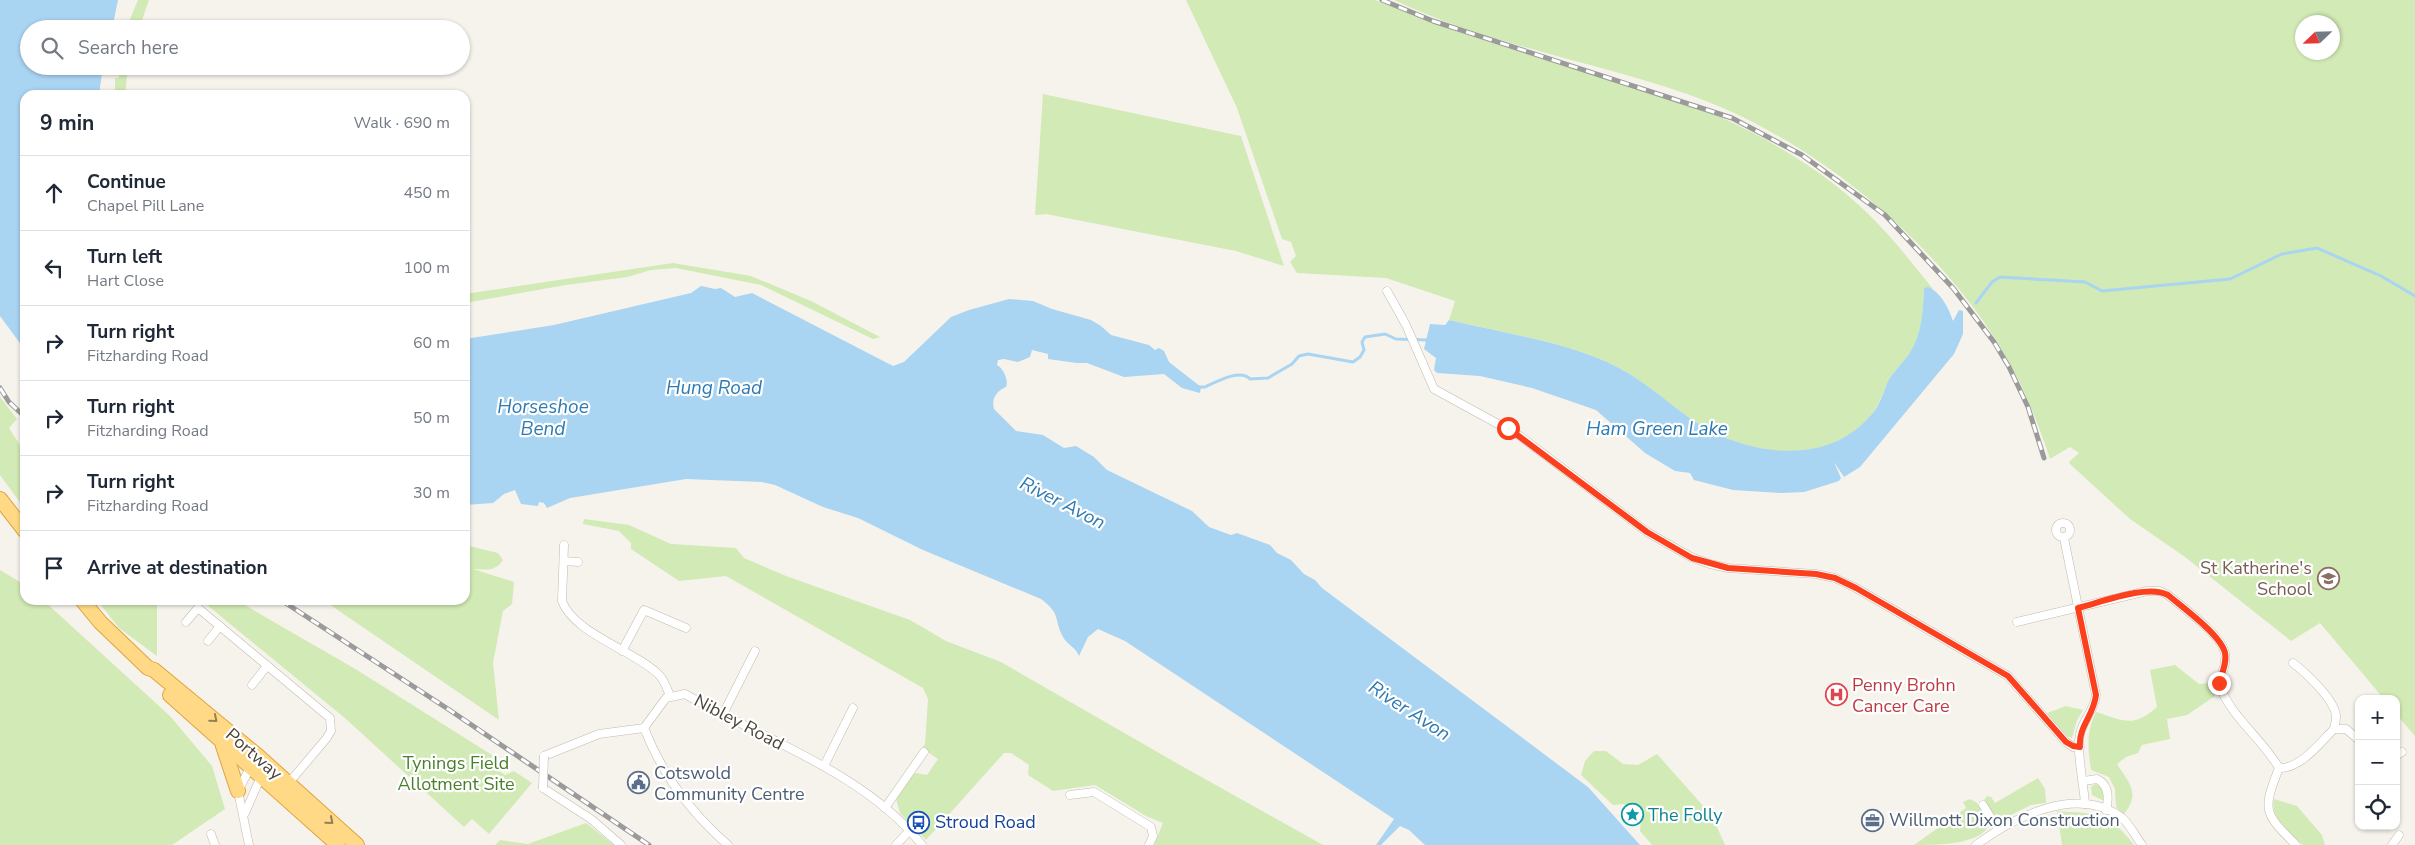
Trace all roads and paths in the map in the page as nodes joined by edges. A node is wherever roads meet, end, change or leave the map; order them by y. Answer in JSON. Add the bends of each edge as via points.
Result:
{"nodes":[{"id":1,"x":1387,"y":291,"type":"dead end"},
{"id":2,"x":0,"y":499,"type":"edge"},
{"id":3,"x":20,"y":525,"type":"edge"},
{"id":4,"x":2064,"y":538,"type":"dead end"},
{"id":5,"x":564,"y":544,"type":"dead end"},
{"id":6,"x":564,"y":561,"type":"junction"},
{"id":7,"x":578,"y":562,"type":"dead end"},
{"id":8,"x":86,"y":605,"type":"edge"},
{"id":9,"x":2078,"y":608,"type":"junction"},
{"id":10,"x":186,"y":622,"type":"dead end"},
{"id":11,"x":2017,"y":622,"type":"dead end"},
{"id":12,"x":220,"y":626,"type":"junction"},
{"id":13,"x":686,"y":628,"type":"dead end"},
{"id":14,"x":208,"y":641,"type":"dead end"},
{"id":15,"x":622,"y":651,"type":"junction"},
{"id":16,"x":755,"y":651,"type":"dead end"},
{"id":17,"x":2293,"y":663,"type":"dead end"},
{"id":18,"x":267,"y":666,"type":"junction"},
{"id":19,"x":148,"y":668,"type":"junction"},
{"id":20,"x":252,"y":684,"type":"dead end"},
{"id":21,"x":670,"y":696,"type":"junction"},
{"id":22,"x":853,"y":708,"type":"dead end"},
{"id":23,"x":723,"y":714,"type":"junction"},
{"id":24,"x":644,"y":728,"type":"junction"},
{"id":25,"x":2334,"y":728,"type":"junction"},
{"id":26,"x":2355,"y":736,"type":"edge"},
{"id":27,"x":221,"y":742,"type":"junction"},
{"id":28,"x":2080,"y":747,"type":"junction"},
{"id":29,"x":924,"y":752,"type":"dead end"},
{"id":30,"x":259,"y":766,"type":"junction"},
{"id":31,"x":824,"y":766,"type":"junction"},
{"id":32,"x":2279,"y":768,"type":"junction"},
{"id":33,"x":2084,"y":781,"type":"junction"},
{"id":34,"x":283,"y":788,"type":"junction"},
{"id":35,"x":238,"y":791,"type":"junction"},
{"id":36,"x":1070,"y":795,"type":"dead end"},
{"id":37,"x":2085,"y":804,"type":"junction"},
{"id":38,"x":1983,"y":805,"type":"dead end"},
{"id":39,"x":885,"y":808,"type":"junction"},
{"id":40,"x":2106,"y":810,"type":"junction"},
{"id":41,"x":245,"y":813,"type":"junction"},
{"id":42,"x":1998,"y":829,"type":"junction"},
{"id":43,"x":910,"y":830,"type":"junction"},
{"id":44,"x":211,"y":834,"type":"dead end"},
{"id":45,"x":2399,"y":835,"type":"dead end"},
{"id":46,"x":1985,"y":838,"type":"junction"},
{"id":47,"x":215,"y":845,"type":"edge"},
{"id":48,"x":250,"y":845,"type":"edge"},
{"id":49,"x":338,"y":845,"type":"edge"},
{"id":50,"x":357,"y":845,"type":"edge"},
{"id":51,"x":621,"y":845,"type":"edge"},
{"id":52,"x":728,"y":845,"type":"edge"},
{"id":53,"x":896,"y":845,"type":"edge"},
{"id":54,"x":922,"y":845,"type":"edge"},
{"id":55,"x":1149,"y":845,"type":"edge"},
{"id":56,"x":1976,"y":845,"type":"edge"},
{"id":57,"x":1991,"y":845,"type":"edge"},
{"id":58,"x":2142,"y":845,"type":"edge"},
{"id":59,"x":2296,"y":845,"type":"edge"},
{"id":60,"x":2392,"y":845,"type":"edge"}],
"edges":[{"from":1,"to":28,"type":"street","via":[[1434,389],[1520,436],[1654,537],[1710,564],[1816,574],[1835,578],[1856,588],[2008,676],[2066,742]]},
{"from":2,"to":3,"type":"highway"},
{"from":4,"to":9,"type":"street"},
{"from":5,"to":6,"type":"street"},
{"from":6,"to":7,"type":"street"},
{"from":6,"to":15,"type":"street","via":[[562,601],[565,609]]},
{"from":8,"to":19,"type":"highway","name":"Portway"},
{"from":9,"to":11,"type":"street"},
{"from":9,"to":28,"type":"street","via":[[2096,695],[2095,707],[2080,733]]},
{"from":9,"to":32,"type":"street","via":[[2147,591],[2168,595],[2221,642],[2226,654],[2219,683],[2223,695]]},
{"from":10,"to":12,"type":"street","via":[[198,608]]},
{"from":12,"to":14,"type":"street"},
{"from":12,"to":18,"type":"street"},
{"from":13,"to":15,"type":"street","via":[[644,610]]},
{"from":15,"to":21,"type":"street","via":[[658,674]]},
{"from":16,"to":23,"type":"street"},
{"from":17,"to":25,"type":"street","via":[[2308,674],[2331,704],[2336,715]]},
{"from":18,"to":20,"type":"street"},
{"from":18,"to":34,"type":"street","via":[[332,723],[326,739]]},
{"from":19,"to":27,"type":"highway","name":"Portway","via":[[150,676]]},
{"from":19,"to":30,"type":"highway","name":"Portway","one_way":true},
{"from":21,"to":23,"type":"street","name":"Nibley Road","via":[[685,694]]},
{"from":21,"to":24,"type":"street","name":"Nibley Road"},
{"from":22,"to":31,"type":"street"},
{"from":23,"to":31,"type":"street","name":"Nibley Road"},
{"from":24,"to":51,"type":"street","bridge":true,"via":[[599,734],[544,756],[543,788],[591,819]]},
{"from":24,"to":52,"type":"street","via":[[671,783]]},
{"from":25,"to":26,"type":"street","via":[[2346,728]]},
{"from":25,"to":32,"type":"street","via":[[2298,762],[2288,768]]},
{"from":27,"to":30,"type":"highway","name":"Portway"},
{"from":27,"to":35,"type":"highway"},
{"from":28,"to":33,"type":"street"},
{"from":29,"to":39,"type":"street"},
{"from":30,"to":34,"type":"highway","name":"Portway"},
{"from":30,"to":35,"type":"street"},
{"from":30,"to":41,"type":"street"},
{"from":31,"to":39,"type":"street","name":"Nibley Road"},
{"from":32,"to":59,"type":"street","via":[[2267,808],[2277,826]]},
{"from":33,"to":37,"type":"street"},
{"from":33,"to":40,"type":"street","via":[[2097,779],[2105,786],[2108,796]]},
{"from":34,"to":49,"type":"highway","name":"Portway"},
{"from":34,"to":50,"type":"highway","name":"Portway","one_way":true},
{"from":35,"to":41,"type":"street"},
{"from":36,"to":55,"type":"street","via":[[1094,792],[1118,805],[1151,827],[1153,836]]},
{"from":37,"to":40,"type":"street"},
{"from":37,"to":42,"type":"street","via":[[2034,811]]},
{"from":38,"to":42,"type":"street"},
{"from":39,"to":43,"type":"street","name":"Nibley Road"},
{"from":40,"to":58,"type":"street","via":[[2123,818]]},
{"from":41,"to":48,"type":"street"},
{"from":42,"to":46,"type":"street"},
{"from":43,"to":53,"type":"street"},
{"from":43,"to":54,"type":"street","name":"Nibley Road"},
{"from":44,"to":47,"type":"street"},
{"from":45,"to":60,"type":"street"},
{"from":46,"to":56,"type":"street"},
{"from":46,"to":57,"type":"street"}]}
